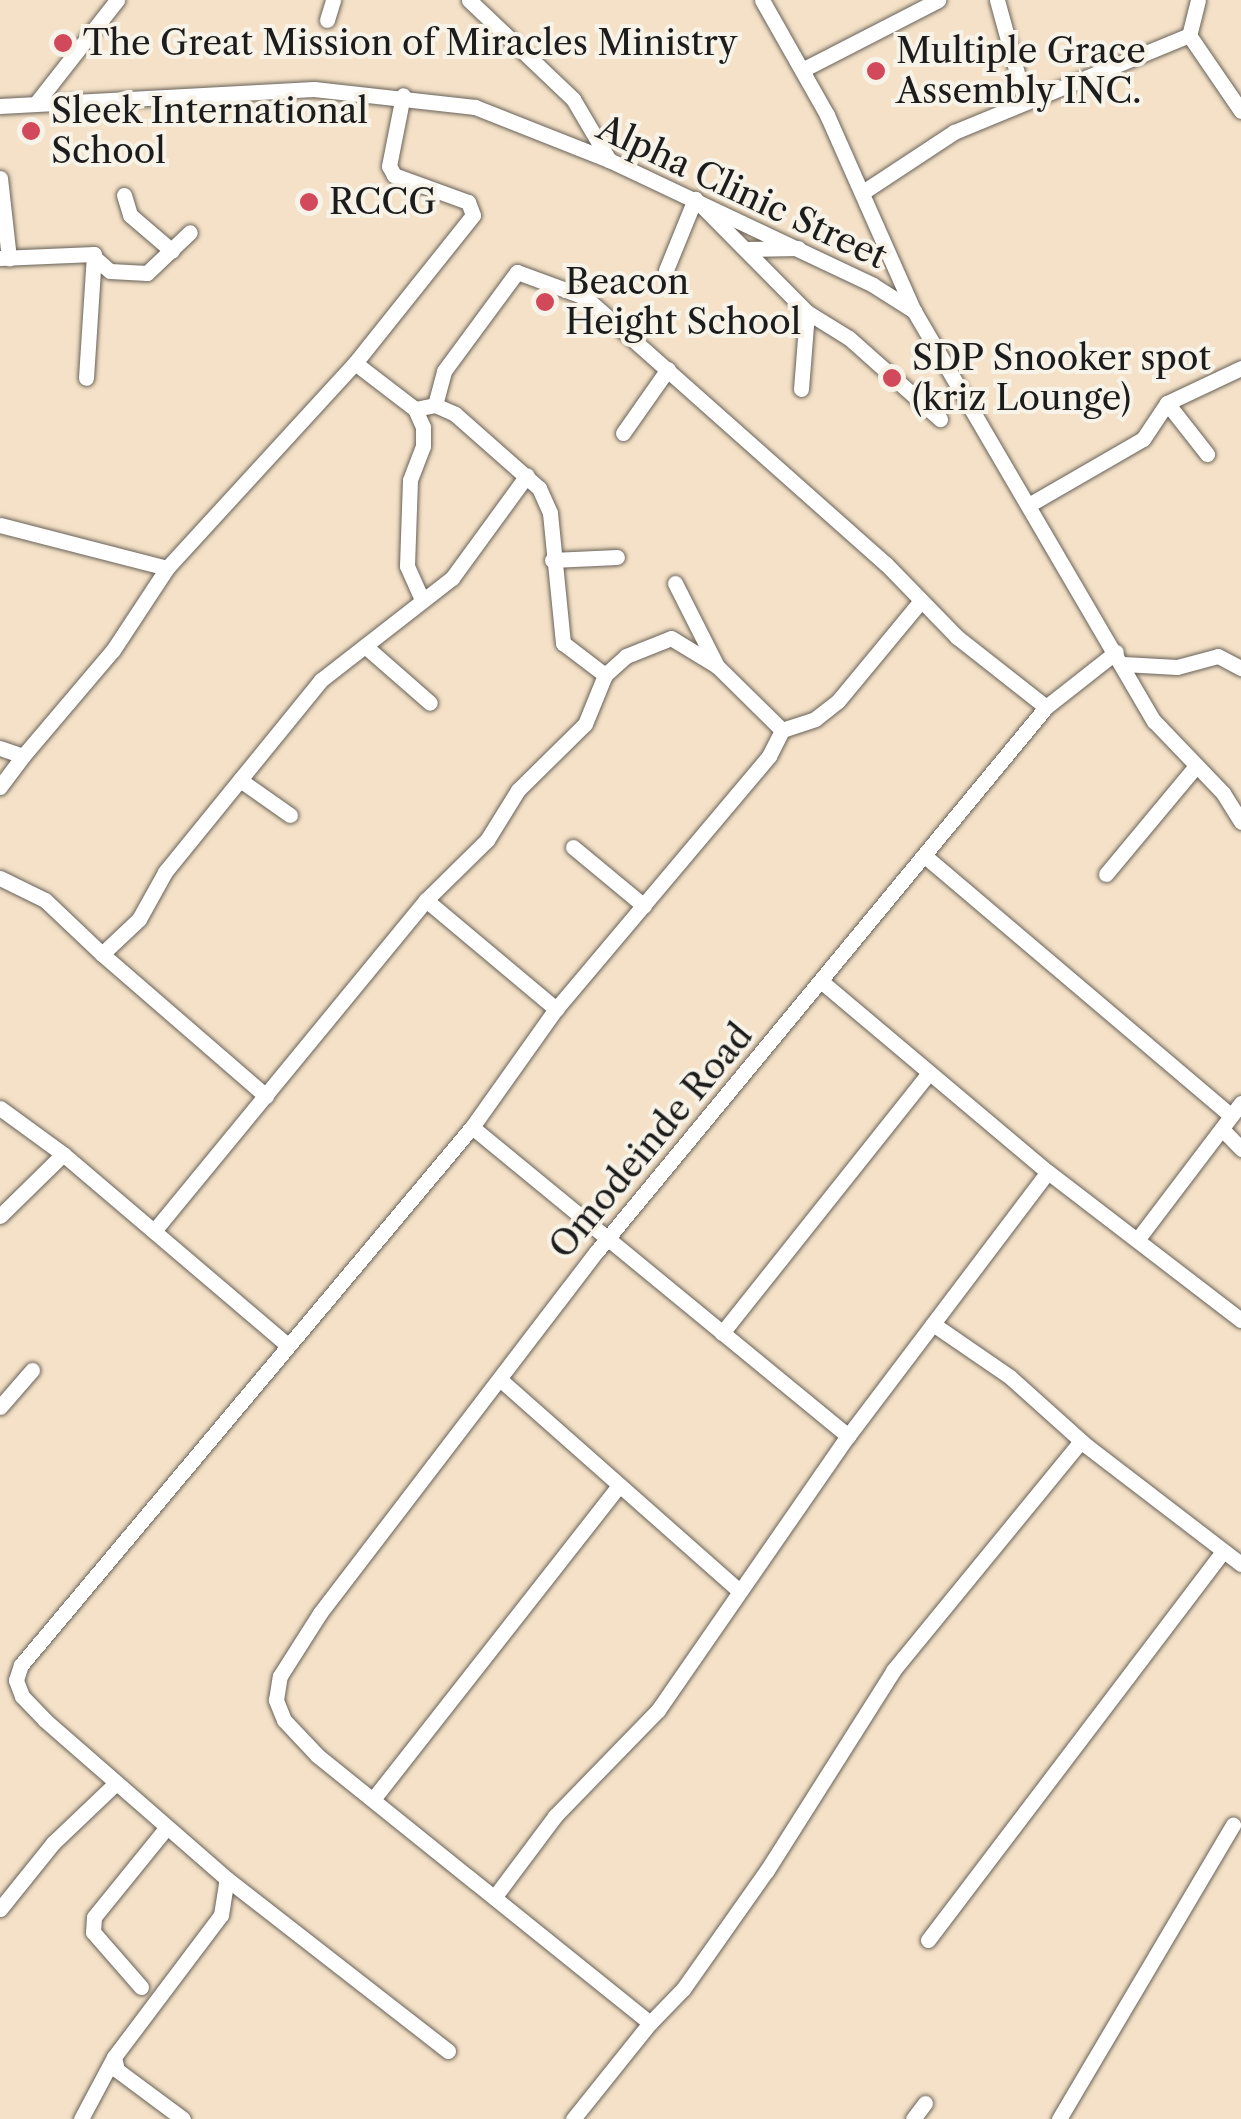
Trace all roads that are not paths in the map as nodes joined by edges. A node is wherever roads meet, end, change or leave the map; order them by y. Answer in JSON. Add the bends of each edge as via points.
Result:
{"nodes":[{"id":1,"x":118,"y":0,"type":"edge"},
{"id":2,"x":333,"y":0,"type":"edge"},
{"id":3,"x":468,"y":0,"type":"edge"},
{"id":4,"x":497,"y":0,"type":"edge"},
{"id":5,"x":762,"y":0,"type":"edge"},
{"id":6,"x":938,"y":0,"type":"edge"},
{"id":7,"x":997,"y":0,"type":"edge"},
{"id":8,"x":1198,"y":0,"type":"edge"},
{"id":9,"x":485,"y":14,"type":"junction"},
{"id":10,"x":327,"y":20,"type":"dead end"},
{"id":11,"x":1190,"y":35,"type":"junction"},
{"id":12,"x":804,"y":69,"type":"junction"},
{"id":13,"x":1236,"y":88,"type":"edge"},
{"id":14,"x":403,"y":95,"type":"junction"},
{"id":15,"x":1024,"y":100,"type":"junction"},
{"id":16,"x":37,"y":102,"type":"junction"},
{"id":17,"x":0,"y":106,"type":"edge"},
{"id":18,"x":1241,"y":111,"type":"edge"},
{"id":19,"x":609,"y":160,"type":"junction"},
{"id":20,"x":0,"y":178,"type":"edge"},
{"id":21,"x":863,"y":192,"type":"junction"},
{"id":22,"x":124,"y":195,"type":"dead end"},
{"id":23,"x":694,"y":199,"type":"junction"},
{"id":24,"x":190,"y":232,"type":"dead end"},
{"id":25,"x":801,"y":248,"type":"junction"},
{"id":26,"x":747,"y":250,"type":"junction"},
{"id":27,"x":172,"y":251,"type":"junction"},
{"id":28,"x":4,"y":258,"type":"edge"},
{"id":29,"x":96,"y":259,"type":"junction"},
{"id":30,"x":666,"y":270,"type":"dead end"},
{"id":31,"x":914,"y":311,"type":"junction"},
{"id":32,"x":807,"y":312,"type":"junction"},
{"id":33,"x":356,"y":363,"type":"junction"},
{"id":34,"x":1241,"y":368,"type":"edge"},
{"id":35,"x":668,"y":370,"type":"junction"},
{"id":36,"x":86,"y":378,"type":"dead end"},
{"id":37,"x":801,"y":388,"type":"dead end"},
{"id":38,"x":1168,"y":403,"type":"junction"},
{"id":39,"x":435,"y":405,"type":"junction"},
{"id":40,"x":416,"y":409,"type":"junction"},
{"id":41,"x":940,"y":419,"type":"dead end"},
{"id":42,"x":624,"y":434,"type":"dead end"},
{"id":43,"x":1207,"y":454,"type":"dead end"},
{"id":44,"x":527,"y":475,"type":"junction"},
{"id":45,"x":1032,"y":503,"type":"junction"},
{"id":46,"x":0,"y":524,"type":"edge"},
{"id":47,"x":617,"y":557,"type":"dead end"},
{"id":48,"x":552,"y":560,"type":"junction"},
{"id":49,"x":167,"y":568,"type":"junction"},
{"id":50,"x":675,"y":583,"type":"dead end"},
{"id":51,"x":422,"y":600,"type":"junction"},
{"id":52,"x":920,"y":602,"type":"junction"},
{"id":53,"x":364,"y":646,"type":"junction"},
{"id":54,"x":1119,"y":658,"type":"junction"},
{"id":55,"x":717,"y":666,"type":"junction"},
{"id":56,"x":1241,"y":668,"type":"edge"},
{"id":57,"x":605,"y":675,"type":"junction"},
{"id":58,"x":430,"y":704,"type":"dead end"},
{"id":59,"x":1046,"y":706,"type":"junction"},
{"id":60,"x":782,"y":730,"type":"junction"},
{"id":61,"x":0,"y":748,"type":"edge"},
{"id":62,"x":23,"y":756,"type":"junction"},
{"id":63,"x":1196,"y":766,"type":"junction"},
{"id":64,"x":240,"y":780,"type":"junction"},
{"id":65,"x":0,"y":787,"type":"edge"},
{"id":66,"x":290,"y":815,"type":"dead end"},
{"id":67,"x":1241,"y":822,"type":"edge"},
{"id":68,"x":572,"y":847,"type":"dead end"},
{"id":69,"x":926,"y":857,"type":"junction"},
{"id":70,"x":1106,"y":874,"type":"dead end"},
{"id":71,"x":0,"y":878,"type":"edge"},
{"id":72,"x":426,"y":900,"type":"junction"},
{"id":73,"x":644,"y":906,"type":"junction"},
{"id":74,"x":102,"y":954,"type":"junction"},
{"id":75,"x":822,"y":982,"type":"junction"},
{"id":76,"x":556,"y":1008,"type":"junction"},
{"id":77,"x":929,"y":1073,"type":"junction"},
{"id":78,"x":266,"y":1096,"type":"junction"},
{"id":79,"x":0,"y":1108,"type":"edge"},
{"id":80,"x":1231,"y":1116,"type":"edge"},
{"id":81,"x":472,"y":1127,"type":"junction"},
{"id":82,"x":1241,"y":1149,"type":"edge"},
{"id":83,"x":63,"y":1154,"type":"junction"},
{"id":84,"x":1048,"y":1172,"type":"junction"},
{"id":85,"x":0,"y":1216,"type":"edge"},
{"id":86,"x":154,"y":1231,"type":"junction"},
{"id":87,"x":608,"y":1240,"type":"junction"},
{"id":88,"x":1137,"y":1240,"type":"junction"},
{"id":89,"x":1241,"y":1320,"type":"edge"},
{"id":90,"x":933,"y":1324,"type":"junction"},
{"id":91,"x":722,"y":1332,"type":"junction"},
{"id":92,"x":285,"y":1343,"type":"junction"},
{"id":93,"x":32,"y":1370,"type":"dead end"},
{"id":94,"x":503,"y":1382,"type":"junction"},
{"id":95,"x":0,"y":1407,"type":"edge"},
{"id":96,"x":848,"y":1436,"type":"junction"},
{"id":97,"x":1081,"y":1441,"type":"junction"},
{"id":98,"x":618,"y":1487,"type":"junction"},
{"id":99,"x":1222,"y":1552,"type":"junction"},
{"id":100,"x":1241,"y":1564,"type":"edge"},
{"id":101,"x":739,"y":1591,"type":"junction"},
{"id":102,"x":116,"y":1783,"type":"junction"},
{"id":103,"x":374,"y":1798,"type":"junction"},
{"id":104,"x":1233,"y":1826,"type":"dead end"},
{"id":105,"x":166,"y":1828,"type":"junction"},
{"id":106,"x":227,"y":1878,"type":"junction"},
{"id":107,"x":496,"y":1895,"type":"junction"},
{"id":108,"x":0,"y":1908,"type":"edge"},
{"id":109,"x":928,"y":1940,"type":"dead end"},
{"id":110,"x":141,"y":1987,"type":"dead end"},
{"id":111,"x":650,"y":2023,"type":"junction"},
{"id":112,"x":448,"y":2051,"type":"dead end"},
{"id":113,"x":114,"y":2058,"type":"junction"},
{"id":114,"x":925,"y":2104,"type":"dead end"},
{"id":115,"x":81,"y":2119,"type":"edge"},
{"id":116,"x":183,"y":2119,"type":"edge"},
{"id":117,"x":573,"y":2119,"type":"edge"},
{"id":118,"x":913,"y":2119,"type":"edge"},
{"id":119,"x":1058,"y":2119,"type":"edge"}],
"edges":[{"from":1,"to":16,"type":"street"},
{"from":2,"to":10,"type":"street"},
{"from":3,"to":9,"type":"street"},
{"from":4,"to":9,"type":"street"},
{"from":5,"to":12,"type":"street"},
{"from":6,"to":12,"type":"street"},
{"from":7,"to":15,"type":"street"},
{"from":8,"to":11,"type":"street"},
{"from":9,"to":19,"type":"street","via":[[574,99]]},
{"from":11,"to":13,"type":"street"},
{"from":11,"to":15,"type":"street"},
{"from":12,"to":21,"type":"street"},
{"from":13,"to":18,"type":"street"},
{"from":14,"to":16,"type":"street","name":"Alpha Clinic Street","via":[[314,89]]},
{"from":14,"to":19,"type":"street","name":"Alpha Clinic Street","via":[[511,117]]},
{"from":14,"to":33,"type":"street","via":[[389,166],[394,174],[468,202],[473,215]]},
{"from":15,"to":21,"type":"street","via":[[954,132]]},
{"from":16,"to":17,"type":"street","name":"Alpha Clinic Street"},
{"from":19,"to":23,"type":"street","name":"Alpha Clinic Street"},
{"from":20,"to":28,"type":"street"},
{"from":21,"to":31,"type":"street"},
{"from":22,"to":27,"type":"street","via":[[130,214]]},
{"from":23,"to":25,"type":"street","name":"Alpha Clinic Street"},
{"from":23,"to":26,"type":"street"},
{"from":23,"to":30,"type":"street"},
{"from":24,"to":27,"type":"street"},
{"from":25,"to":26,"type":"street"},
{"from":25,"to":31,"type":"street","name":"Alpha Clinic Street"},
{"from":26,"to":32,"type":"street"},
{"from":27,"to":29,"type":"street","via":[[147,273],[130,276]]},
{"from":28,"to":29,"type":"street","via":[[84,252]]},
{"from":29,"to":36,"type":"street"},
{"from":31,"to":45,"type":"street","name":"Alpha Clinic Street"},
{"from":32,"to":37,"type":"street"},
{"from":32,"to":41,"type":"street","via":[[849,338]]},
{"from":33,"to":40,"type":"street"},
{"from":33,"to":49,"type":"street"},
{"from":34,"to":38,"type":"street"},
{"from":35,"to":39,"type":"street","via":[[594,303],[517,272],[444,372]]},
{"from":35,"to":42,"type":"street"},
{"from":35,"to":52,"type":"street"},
{"from":38,"to":43,"type":"street"},
{"from":38,"to":45,"type":"street","via":[[1144,439]]},
{"from":39,"to":40,"type":"street"},
{"from":39,"to":44,"type":"street","via":[[456,414]]},
{"from":40,"to":51,"type":"street","via":[[424,437],[410,480],[408,566]]},
{"from":44,"to":48,"type":"street","via":[[548,502]]},
{"from":44,"to":51,"type":"street","via":[[452,578]]},
{"from":45,"to":54,"type":"street","name":"Alpha Clinic Street"},
{"from":46,"to":49,"type":"street"},
{"from":47,"to":48,"type":"street"},
{"from":48,"to":57,"type":"street","via":[[563,642]]},
{"from":49,"to":62,"type":"street","via":[[113,650]]},
{"from":50,"to":55,"type":"street"},
{"from":51,"to":53,"type":"street"},
{"from":52,"to":59,"type":"street"},
{"from":52,"to":60,"type":"street","via":[[838,701],[816,719]]},
{"from":53,"to":58,"type":"street"},
{"from":53,"to":64,"type":"street","via":[[321,680]]},
{"from":54,"to":56,"type":"street","via":[[1177,668],[1218,656]]},
{"from":54,"to":59,"type":"street","name":"Omodeinde Road"},
{"from":54,"to":63,"type":"street","name":"Alpha Clinic Street","via":[[1154,721]]},
{"from":55,"to":57,"type":"street","via":[[664,637]]},
{"from":55,"to":60,"type":"street"},
{"from":57,"to":72,"type":"street","via":[[585,724],[518,790],[487,840]]},
{"from":59,"to":69,"type":"street","name":"Omodeinde Road"},
{"from":60,"to":73,"type":"street","via":[[768,756]]},
{"from":61,"to":62,"type":"street"},
{"from":62,"to":65,"type":"street"},
{"from":63,"to":67,"type":"street","name":"Alpha Clinic Street"},
{"from":63,"to":70,"type":"street"},
{"from":64,"to":66,"type":"street"},
{"from":64,"to":74,"type":"street","via":[[165,872],[139,919]]},
{"from":68,"to":73,"type":"street"},
{"from":69,"to":75,"type":"street","name":"Omodeinde Road"},
{"from":69,"to":80,"type":"street"},
{"from":71,"to":74,"type":"street","via":[[46,900]]},
{"from":72,"to":76,"type":"street"},
{"from":72,"to":78,"type":"street"},
{"from":73,"to":76,"type":"street"},
{"from":74,"to":78,"type":"street"},
{"from":75,"to":77,"type":"street"},
{"from":75,"to":87,"type":"street","name":"Omodeinde Road"},
{"from":76,"to":81,"type":"street"},
{"from":77,"to":84,"type":"street"},
{"from":77,"to":91,"type":"street"},
{"from":78,"to":86,"type":"street"},
{"from":79,"to":83,"type":"street"},
{"from":80,"to":82,"type":"street"},
{"from":80,"to":88,"type":"street"},
{"from":81,"to":87,"type":"street"},
{"from":81,"to":92,"type":"street"},
{"from":83,"to":85,"type":"street"},
{"from":83,"to":86,"type":"street"},
{"from":84,"to":88,"type":"street"},
{"from":84,"to":90,"type":"street"},
{"from":86,"to":92,"type":"street"},
{"from":87,"to":91,"type":"street"},
{"from":87,"to":94,"type":"street","name":"Omodeinde Road"},
{"from":88,"to":89,"type":"street"},
{"from":90,"to":96,"type":"street"},
{"from":90,"to":97,"type":"street","via":[[1010,1376]]},
{"from":91,"to":96,"type":"street"},
{"from":92,"to":102,"type":"street","via":[[20,1664],[22,1696]]},
{"from":93,"to":95,"type":"street"},
{"from":94,"to":98,"type":"street"},
{"from":94,"to":103,"type":"street","name":"Omodeinde Road","via":[[320,1614],[280,1676],[276,1700],[284,1720]]},
{"from":96,"to":101,"type":"street"},
{"from":97,"to":99,"type":"street"},
{"from":97,"to":111,"type":"street","via":[[893,1671],[766,1870],[683,1989]]},
{"from":98,"to":101,"type":"street"},
{"from":98,"to":103,"type":"street"},
{"from":99,"to":100,"type":"street"},
{"from":99,"to":109,"type":"street"},
{"from":101,"to":107,"type":"street","via":[[658,1710],[555,1816]]},
{"from":102,"to":105,"type":"street"},
{"from":102,"to":108,"type":"street","via":[[53,1843]]},
{"from":103,"to":107,"type":"street"},
{"from":104,"to":119,"type":"street"},
{"from":105,"to":106,"type":"street"},
{"from":105,"to":110,"type":"street","via":[[94,1917],[93,1932]]},
{"from":106,"to":112,"type":"street"},
{"from":106,"to":113,"type":"street","via":[[221,1915]]},
{"from":107,"to":111,"type":"street"},
{"from":111,"to":117,"type":"street"},
{"from":113,"to":115,"type":"street"},
{"from":113,"to":116,"type":"street","via":[[117,2070]]},
{"from":114,"to":118,"type":"street"}]}
